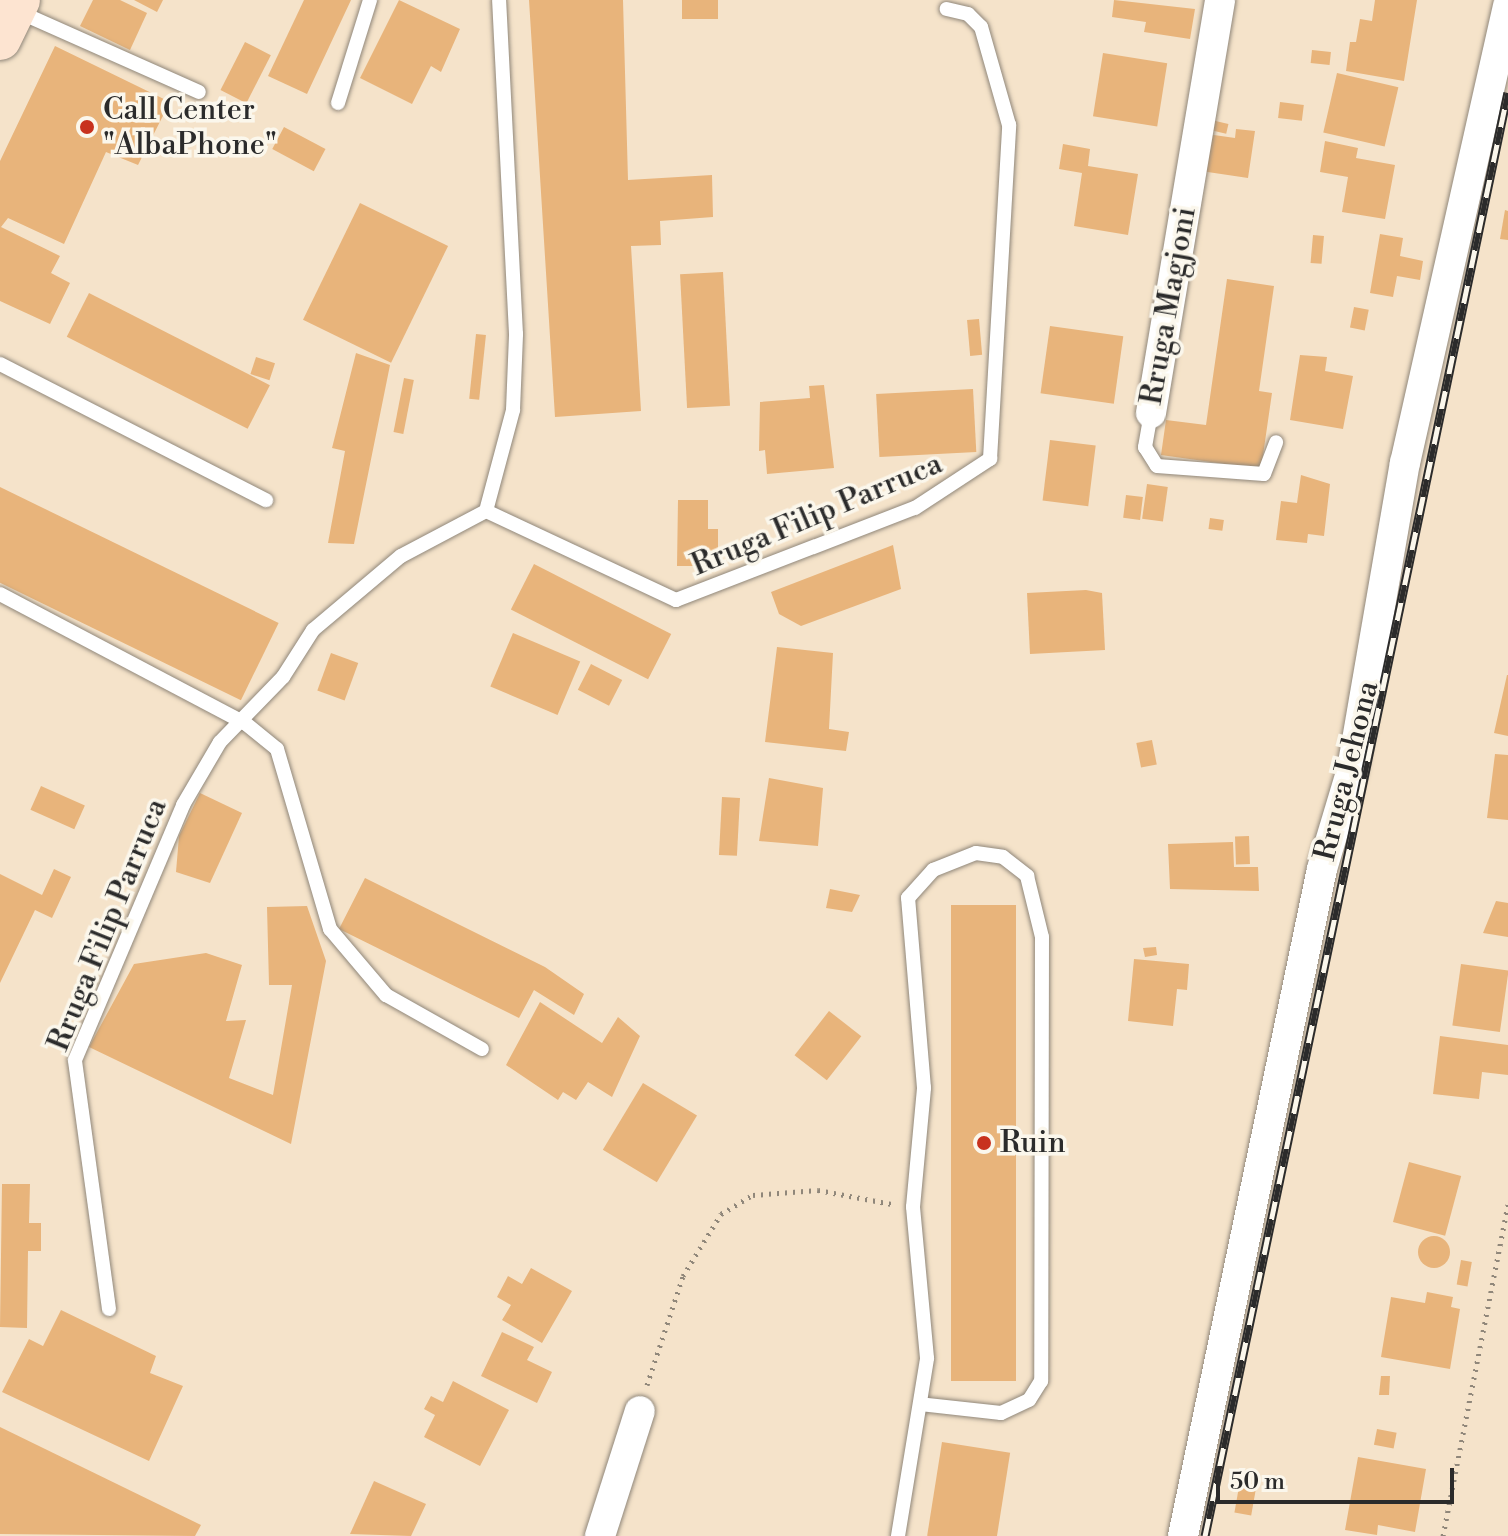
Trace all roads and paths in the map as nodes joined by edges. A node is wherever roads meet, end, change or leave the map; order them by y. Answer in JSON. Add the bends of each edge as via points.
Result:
{"nodes":[{"id":1,"x":370,"y":0,"type":"edge"},
{"id":2,"x":499,"y":0,"type":"edge"},
{"id":3,"x":1220,"y":0,"type":"edge"},
{"id":4,"x":1508,"y":5,"type":"edge"},
{"id":5,"x":947,"y":9,"type":"dead end"},
{"id":6,"x":11,"y":16,"type":"edge"},
{"id":7,"x":199,"y":92,"type":"dead end"},
{"id":8,"x":338,"y":103,"type":"dead end"},
{"id":9,"x":0,"y":364,"type":"edge"},
{"id":10,"x":1151,"y":413,"type":"joint"},
{"id":11,"x":1276,"y":442,"type":"dead end"},
{"id":12,"x":266,"y":500,"type":"dead end"},
{"id":13,"x":486,"y":511,"type":"junction"},
{"id":14,"x":0,"y":594,"type":"edge"},
{"id":15,"x":245,"y":723,"type":"junction"},
{"id":16,"x":482,"y":1049,"type":"dead end"},
{"id":17,"x":1508,"y":1204,"type":"edge"},
{"id":18,"x":913,"y":1207,"type":"junction"},
{"id":19,"x":109,"y":1309,"type":"dead end"},
{"id":20,"x":920,"y":1404,"type":"junction"},
{"id":21,"x":640,"y":1411,"type":"joint"},
{"id":22,"x":600,"y":1536,"type":"edge"},
{"id":23,"x":898,"y":1536,"type":"edge"},
{"id":24,"x":1183,"y":1536,"type":"edge"},
{"id":25,"x":1443,"y":1536,"type":"edge"}],
"edges":[{"from":1,"to":8,"type":"lane"},
{"from":2,"to":13,"type":"lane","via":[[516,334],[513,410]]},
{"from":3,"to":10,"type":"street","name":"Rruga Magjoni"},
{"from":4,"to":24,"type":"street","name":"Rruga Jehona","via":[[1405,463],[1352,769],[1322,869]]},
{"from":5,"to":13,"type":"lane","name":"Rruga Filip Parruca","via":[[968,14],[981,27],[1009,125],[990,459],[915,508],[676,600]]},
{"from":6,"to":7,"type":"lane"},
{"from":9,"to":12,"type":"lane"},
{"from":10,"to":11,"type":"lane","name":"Rruga Magjoni","via":[[1145,447],[1157,466],[1264,474]]},
{"from":13,"to":15,"type":"lane","name":"Rruga Filip Parruca","via":[[442,530],[356,590],[313,630]]},
{"from":14,"to":15,"type":"lane"},
{"from":15,"to":16,"type":"lane","via":[[277,749],[330,929],[386,995]]},
{"from":15,"to":19,"type":"lane","name":"Rruga Filip Parruca","via":[[220,742],[183,805],[75,1060]]},
{"from":17,"to":25,"type":"path"},
{"from":18,"to":20,"type":"lane","via":[[927,1358]]},
{"from":18,"to":20,"type":"lane","via":[[924,1088],[908,898],[954,858],[1003,857],[1027,876],[1042,937],[1041,1381],[1029,1400],[1001,1413]]},
{"from":18,"to":21,"type":"path","via":[[818,1190],[753,1195],[721,1214],[683,1276]]},
{"from":20,"to":23,"type":"lane"},
{"from":21,"to":22,"type":"street"}]}
